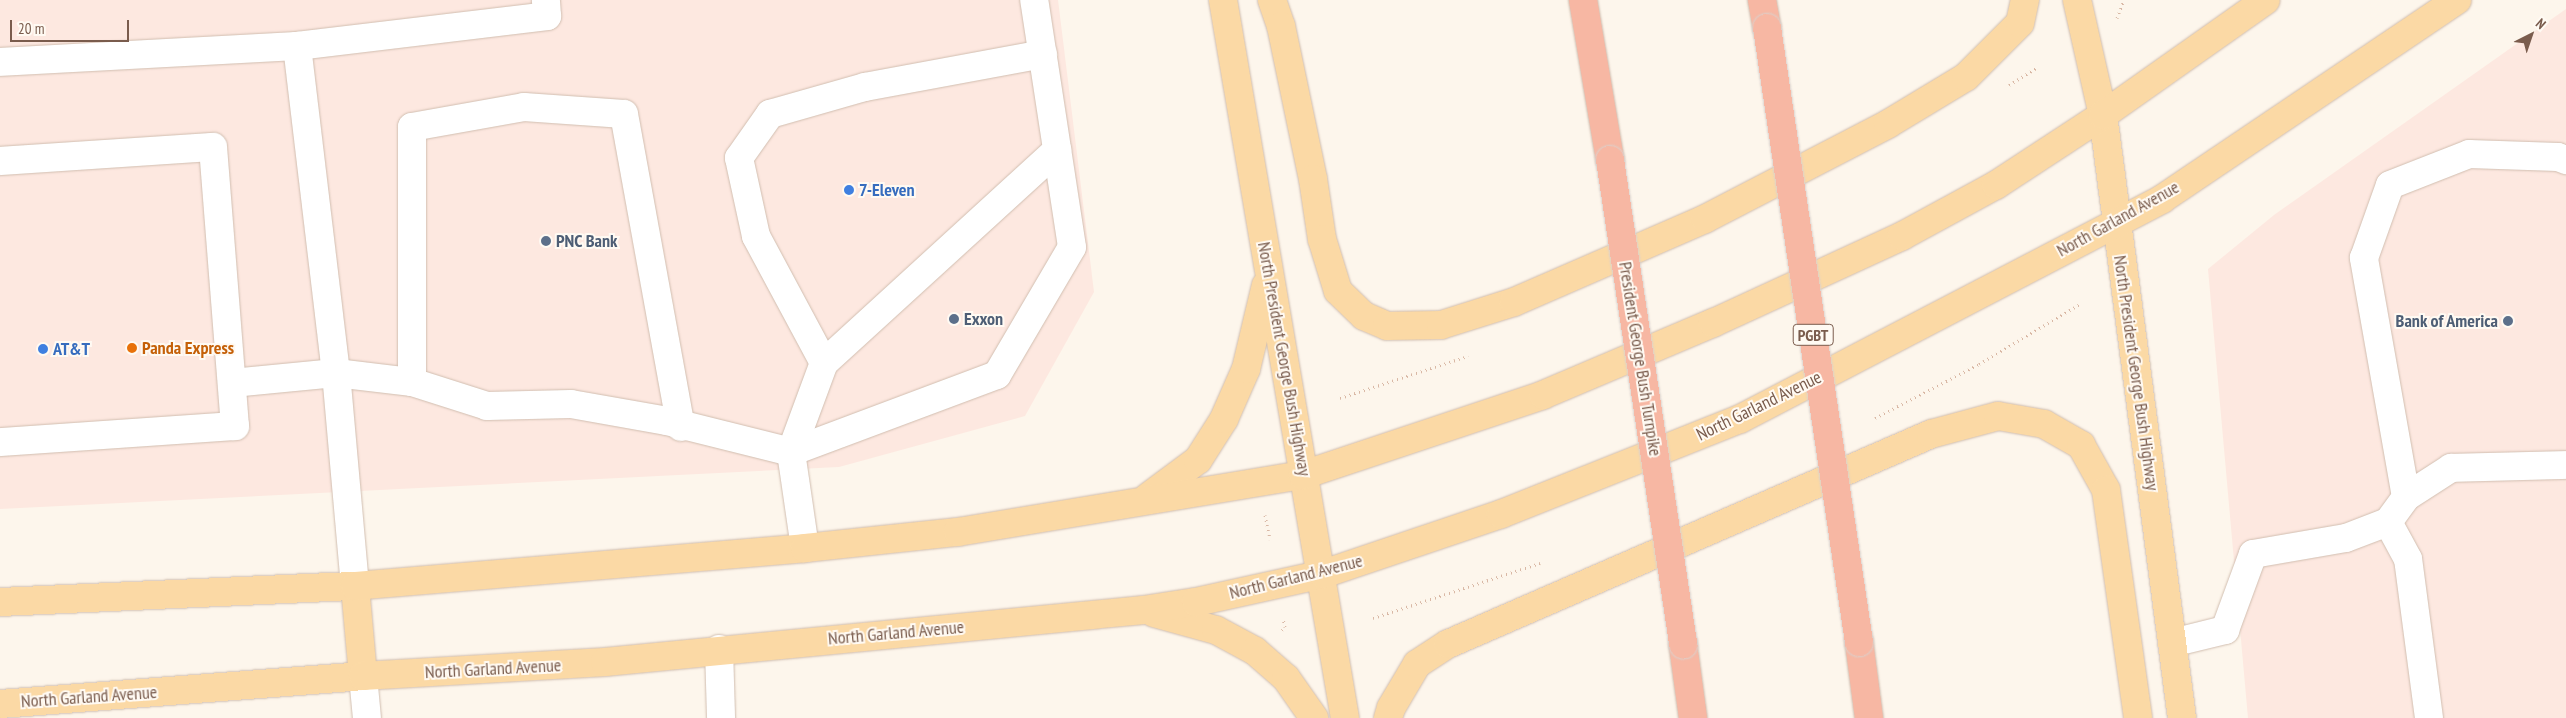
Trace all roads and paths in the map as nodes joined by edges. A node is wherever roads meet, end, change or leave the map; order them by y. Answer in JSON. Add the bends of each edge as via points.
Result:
{"nodes":[{"id":1,"x":546,"y":0,"type":"edge"},
{"id":2,"x":1034,"y":0,"type":"edge"},
{"id":3,"x":1223,"y":0,"type":"edge"},
{"id":4,"x":1272,"y":0,"type":"edge"},
{"id":5,"x":1583,"y":0,"type":"edge"},
{"id":6,"x":1762,"y":0,"type":"edge"},
{"id":7,"x":2025,"y":0,"type":"edge"},
{"id":8,"x":2077,"y":0,"type":"edge"},
{"id":9,"x":2124,"y":0,"type":"edge"},
{"id":10,"x":2266,"y":0,"type":"edge"},
{"id":11,"x":2457,"y":0,"type":"edge"},
{"id":12,"x":2117,"y":19,"type":"dead end"},
{"id":13,"x":297,"y":46,"type":"junction"},
{"id":14,"x":1043,"y":54,"type":"junction"},
{"id":15,"x":0,"y":62,"type":"edge"},
{"id":16,"x":2103,"y":115,"type":"junction"},
{"id":17,"x":1058,"y":150,"type":"junction"},
{"id":18,"x":0,"y":160,"type":"edge"},
{"id":19,"x":2566,"y":160,"type":"edge"},
{"id":20,"x":2116,"y":222,"type":"junction"},
{"id":21,"x":1269,"y":271,"type":"junction"},
{"id":22,"x":2080,"y":304,"type":"dead end"},
{"id":23,"x":824,"y":363,"type":"junction"},
{"id":24,"x":336,"y":373,"type":"junction"},
{"id":25,"x":412,"y":382,"type":"junction"},
{"id":26,"x":232,"y":383,"type":"junction"},
{"id":27,"x":1867,"y":422,"type":"dead end"},
{"id":28,"x":681,"y":427,"type":"junction"},
{"id":29,"x":0,"y":442,"type":"edge"},
{"id":30,"x":791,"y":452,"type":"junction"},
{"id":31,"x":2566,"y":465,"type":"edge"},
{"id":32,"x":1303,"y":475,"type":"junction"},
{"id":33,"x":2406,"y":498,"type":"junction"},
{"id":34,"x":1145,"y":500,"type":"junction"},
{"id":35,"x":1263,"y":508,"type":"dead end"},
{"id":36,"x":2388,"y":522,"type":"junction"},
{"id":37,"x":1270,"y":539,"type":"dead end"},
{"id":38,"x":805,"y":548,"type":"junction"},
{"id":39,"x":1550,"y":560,"type":"dead end"},
{"id":40,"x":1323,"y":574,"type":"junction"},
{"id":41,"x":355,"y":586,"type":"junction"},
{"id":42,"x":0,"y":602,"type":"edge"},
{"id":43,"x":1143,"y":610,"type":"junction"},
{"id":44,"x":1373,"y":618,"type":"dead end"},
{"id":45,"x":2172,"y":643,"type":"junction"},
{"id":46,"x":719,"y":649,"type":"junction"},
{"id":47,"x":363,"y":676,"type":"junction"},
{"id":48,"x":0,"y":704,"type":"edge"},
{"id":49,"x":367,"y":718,"type":"edge"},
{"id":50,"x":722,"y":718,"type":"edge"},
{"id":51,"x":1314,"y":718,"type":"edge"},
{"id":52,"x":1345,"y":718,"type":"edge"},
{"id":53,"x":1388,"y":718,"type":"edge"},
{"id":54,"x":1693,"y":718,"type":"edge"},
{"id":55,"x":1869,"y":718,"type":"edge"},
{"id":56,"x":2138,"y":718,"type":"edge"},
{"id":57,"x":2182,"y":718,"type":"edge"},
{"id":58,"x":2429,"y":718,"type":"edge"}],
"edges":[{"from":1,"to":13,"type":"lane","via":[[547,16]]},
{"from":2,"to":14,"type":"lane"},
{"from":3,"to":21,"type":"main road","name":"North President George Bush Highway"},
{"from":4,"to":7,"type":"main road","via":[[1281,26],[1313,178],[1322,239],[1338,291],[1364,316],[1388,326],[1441,325],[1514,302],[1705,219],[1888,124],[1966,77],[2020,23]]},
{"from":5,"to":54,"type":"highway","name":"President George Bush Turnpike","bridge":true},
{"from":6,"to":55,"type":"highway","number":"PGBT","bridge":true},
{"from":8,"to":16,"type":"main road","name":"North President George Bush Highway"},
{"from":9,"to":12,"type":"path"},
{"from":10,"to":16,"type":"main road"},
{"from":11,"to":20,"type":"main road","name":"North Garland Avenue","via":[[2162,199]]},
{"from":13,"to":15,"type":"lane"},
{"from":13,"to":24,"type":"lane"},
{"from":14,"to":17,"type":"lane"},
{"from":14,"to":23,"type":"lane","via":[[865,87],[770,114],[739,158],[756,236]]},
{"from":16,"to":20,"type":"main road","name":"North President George Bush Highway"},
{"from":16,"to":32,"type":"main road","via":[[1996,185],[1919,226],[1713,323],[1542,395]]},
{"from":17,"to":23,"type":"lane"},
{"from":17,"to":30,"type":"lane","via":[[1072,247],[997,375]]},
{"from":18,"to":26,"type":"lane","via":[[213,147]]},
{"from":19,"to":33,"type":"lane","via":[[2558,157],[2469,154],[2390,185],[2364,258]]},
{"from":20,"to":40,"type":"main road","name":"North Garland Avenue","via":[[1740,419],[1501,514]]},
{"from":20,"to":45,"type":"main road","name":"North President George Bush Highway"},
{"from":21,"to":32,"type":"main road","name":"North President George Bush Highway"},
{"from":21,"to":34,"type":"main road","via":[[1246,369],[1224,419],[1198,460]]},
{"from":22,"to":27,"type":"path","via":[[1980,364]]},
{"from":23,"to":30,"type":"lane"},
{"from":24,"to":25,"type":"lane"},
{"from":24,"to":26,"type":"lane"},
{"from":24,"to":41,"type":"lane"},
{"from":25,"to":28,"type":"lane","via":[[487,406],[571,404]]},
{"from":25,"to":28,"type":"lane","via":[[412,127],[524,107],[624,114]]},
{"from":26,"to":29,"type":"lane","via":[[235,426]]},
{"from":28,"to":30,"type":"lane"},
{"from":30,"to":38,"type":"lane"},
{"from":31,"to":33,"type":"lane","via":[[2451,468]]},
{"from":32,"to":34,"type":"main road"},
{"from":32,"to":40,"type":"main road","name":"North President George Bush Highway"},
{"from":33,"to":36,"type":"lane"},
{"from":34,"to":38,"type":"main road","via":[[958,532]]},
{"from":35,"to":37,"type":"path"},
{"from":36,"to":45,"type":"lane","via":[[2346,538],[2253,554],[2225,630]]},
{"from":36,"to":58,"type":"lane","via":[[2408,559]]},
{"from":38,"to":41,"type":"main road"},
{"from":39,"to":44,"type":"path"},
{"from":40,"to":43,"type":"main road","name":"North Garland Avenue","via":[[1196,602]]},
{"from":40,"to":52,"type":"main road","name":"North President George Bush Highway"},
{"from":41,"to":42,"type":"main road"},
{"from":41,"to":47,"type":"main road"},
{"from":43,"to":46,"type":"main road","name":"North Garland Avenue"},
{"from":43,"to":51,"type":"main road","via":[[1216,630],[1255,651],[1286,678]]},
{"from":45,"to":57,"type":"main road","name":"North President George Bush Highway"},
{"from":46,"to":47,"type":"main road","name":"North Garland Avenue","via":[[605,662]]},
{"from":46,"to":50,"type":"lane"},
{"from":47,"to":48,"type":"main road","name":"North Garland Avenue"},
{"from":47,"to":49,"type":"lane"},
{"from":53,"to":56,"type":"main road","via":[[1417,664],[1448,644],[1931,434],[1998,416],[2044,424],[2081,445],[2106,490]]}]}
